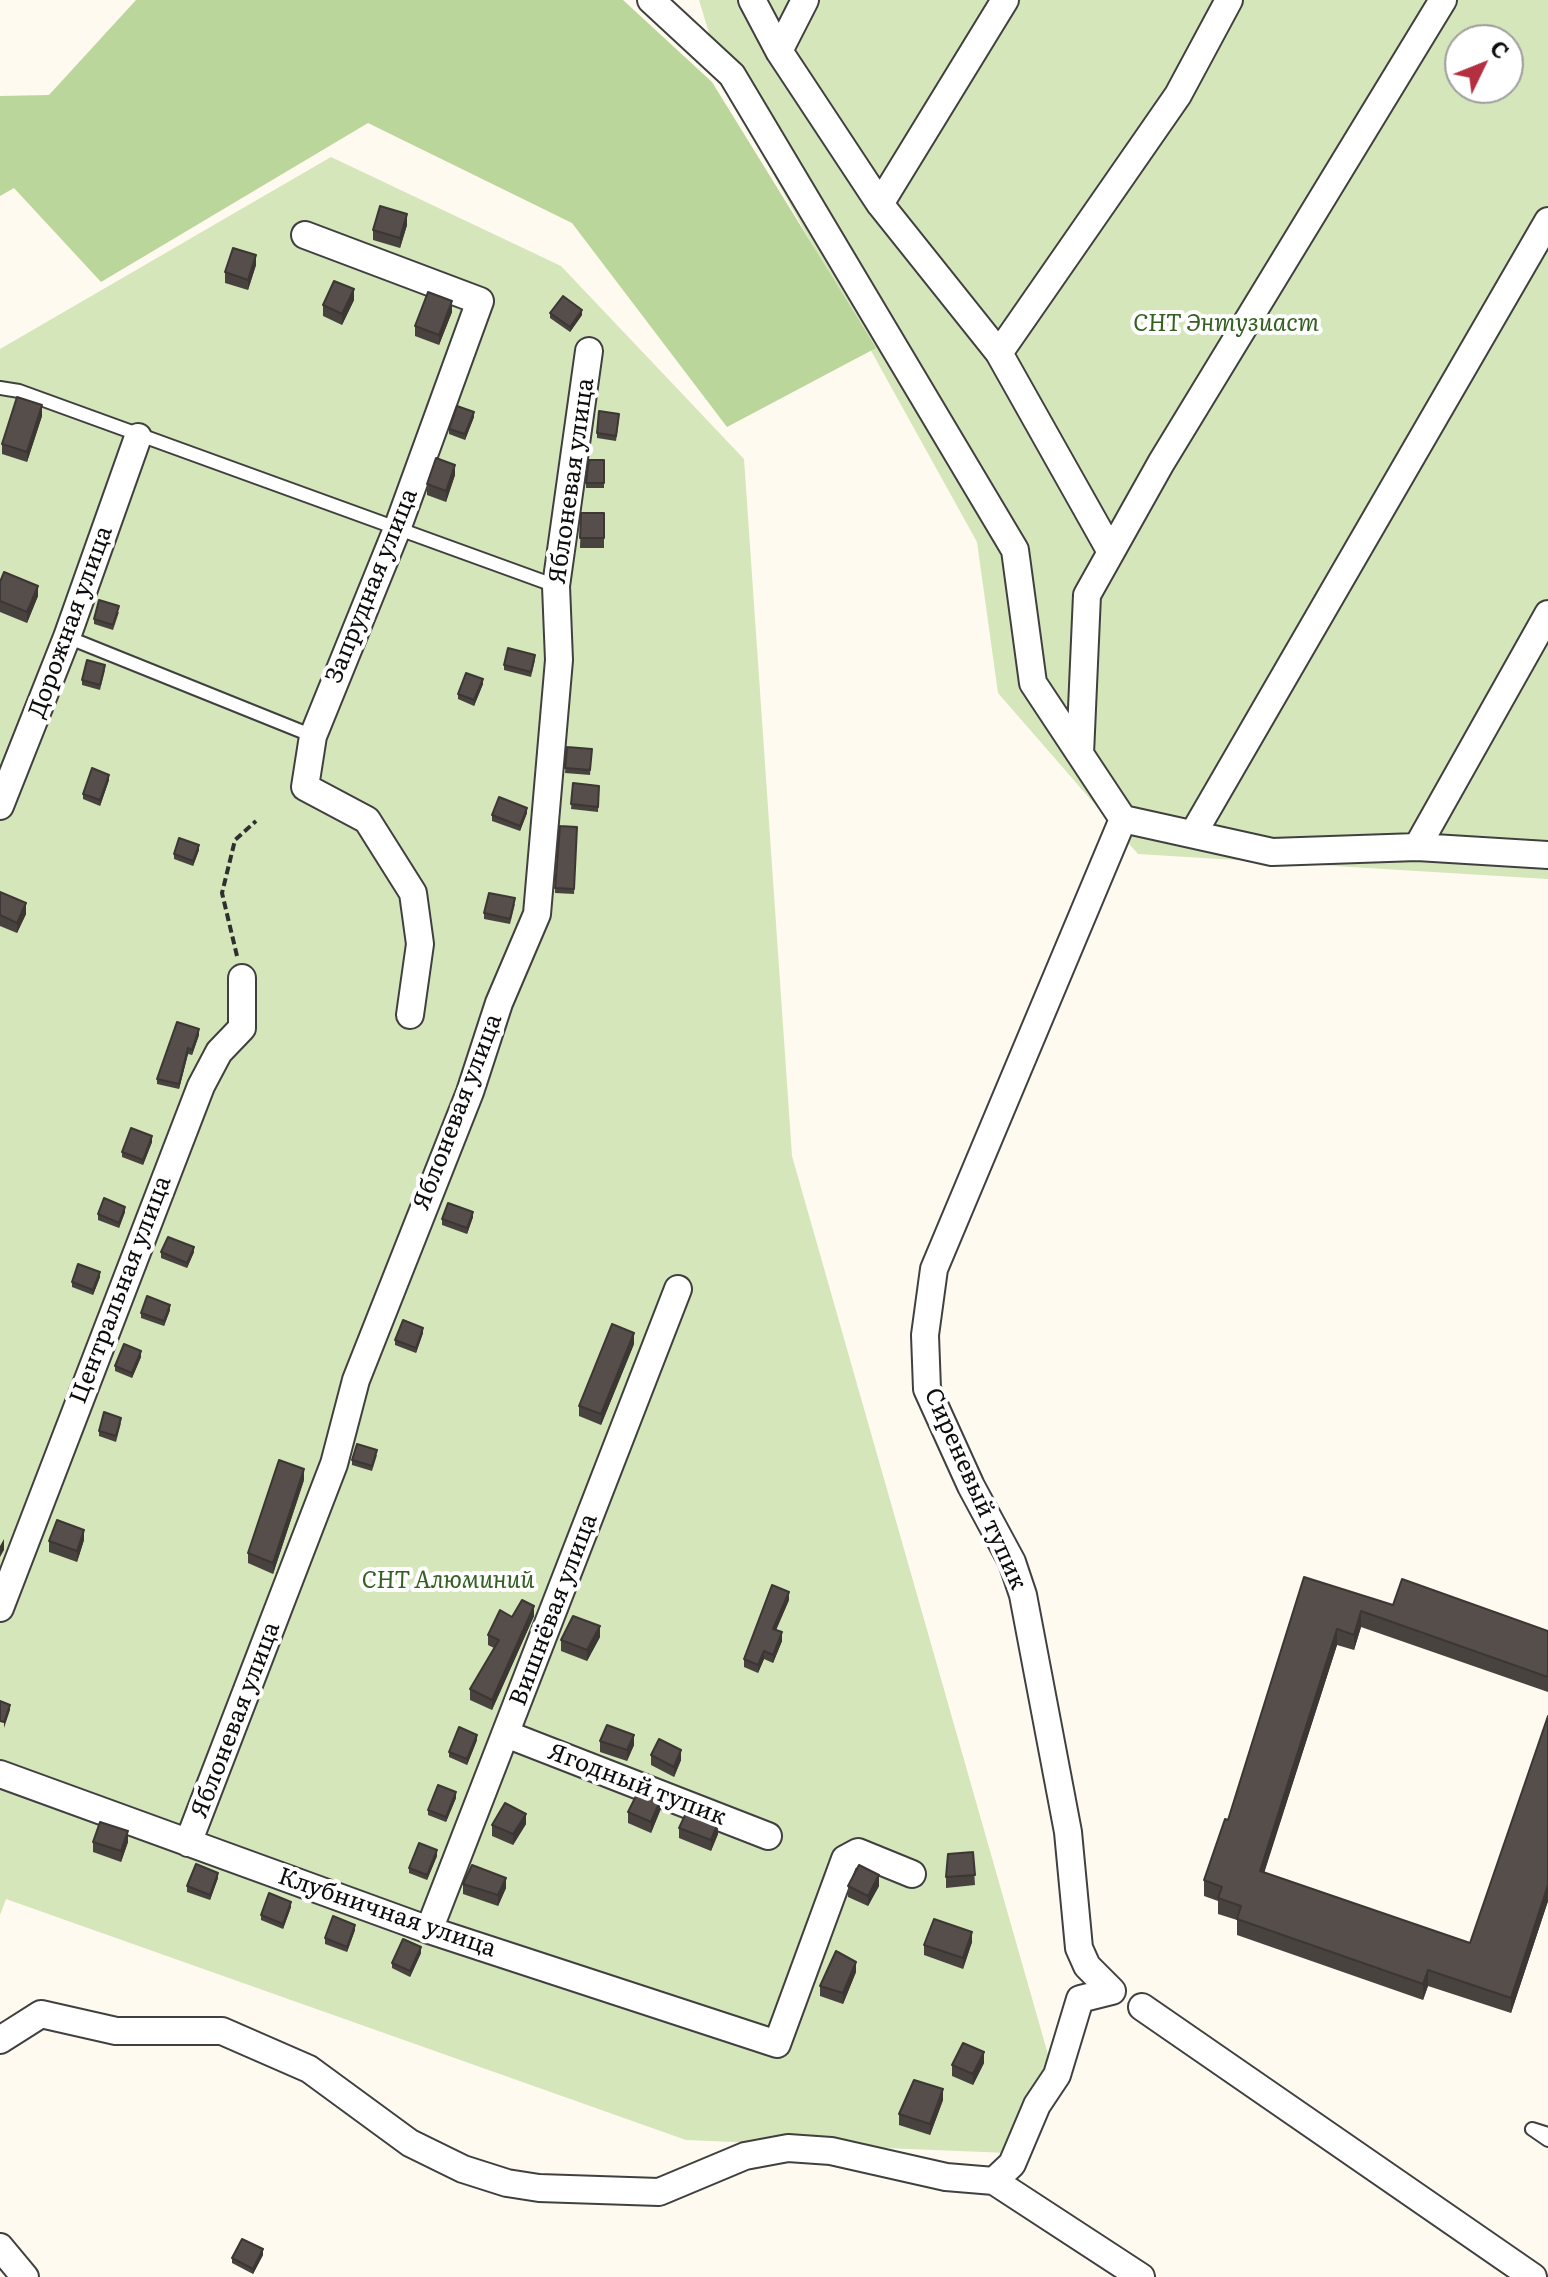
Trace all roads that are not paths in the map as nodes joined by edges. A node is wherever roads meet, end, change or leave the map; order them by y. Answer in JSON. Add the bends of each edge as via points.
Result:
{"nodes":[{"id":1,"x":651,"y":0,"type":"edge"},
{"id":2,"x":752,"y":0,"type":"edge"},
{"id":3,"x":805,"y":0,"type":"edge"},
{"id":4,"x":1005,"y":0,"type":"edge"},
{"id":5,"x":1229,"y":0,"type":"edge"},
{"id":6,"x":1443,"y":0,"type":"edge"},
{"id":7,"x":779,"y":51,"type":"junction"},
{"id":8,"x":880,"y":204,"type":"junction"},
{"id":9,"x":1548,"y":221,"type":"edge"},
{"id":10,"x":305,"y":235,"type":"dead end"},
{"id":11,"x":589,"y":351,"type":"dead end"},
{"id":12,"x":999,"y":353,"type":"junction"},
{"id":13,"x":0,"y":388,"type":"edge"},
{"id":14,"x":138,"y":437,"type":"junction"},
{"id":15,"x":397,"y":529,"type":"junction"},
{"id":16,"x":1111,"y":552,"type":"junction"},
{"id":17,"x":556,"y":586,"type":"junction"},
{"id":18,"x":1548,"y":614,"type":"edge"},
{"id":19,"x":67,"y":637,"type":"junction"},
{"id":20,"x":313,"y":736,"type":"junction"},
{"id":21,"x":1080,"y":754,"type":"junction"},
{"id":22,"x":0,"y":806,"type":"edge"},
{"id":23,"x":1123,"y":819,"type":"junction"},
{"id":24,"x":1193,"y":834,"type":"junction"},
{"id":25,"x":1417,"y":847,"type":"junction"},
{"id":26,"x":1548,"y":855,"type":"edge"},
{"id":27,"x":242,"y":978,"type":"road end"},
{"id":28,"x":410,"y":1015,"type":"dead end"},
{"id":29,"x":678,"y":1289,"type":"dead end"},
{"id":30,"x":0,"y":1608,"type":"edge"},
{"id":31,"x":506,"y":1734,"type":"junction"},
{"id":32,"x":0,"y":1774,"type":"edge"},
{"id":33,"x":768,"y":1836,"type":"dead end"},
{"id":34,"x":188,"y":1843,"type":"junction"},
{"id":35,"x":912,"y":1874,"type":"dead end"},
{"id":36,"x":429,"y":1930,"type":"junction"},
{"id":37,"x":1142,"y":2007,"type":"dead end"},
{"id":38,"x":0,"y":2040,"type":"edge"},
{"id":39,"x":994,"y":2181,"type":"junction"},
{"id":40,"x":0,"y":2247,"type":"edge"},
{"id":41,"x":25,"y":2277,"type":"edge"},
{"id":42,"x":1141,"y":2277,"type":"edge"},
{"id":43,"x":1533,"y":2277,"type":"edge"}],
"edges":[{"from":1,"to":21,"type":"street","via":[[732,75],[1015,550],[1033,683]]},
{"from":2,"to":7,"type":"street"},
{"from":3,"to":7,"type":"street"},
{"from":4,"to":8,"type":"street"},
{"from":5,"to":12,"type":"street","via":[[1178,95]]},
{"from":6,"to":16,"type":"street"},
{"from":7,"to":8,"type":"street"},
{"from":8,"to":12,"type":"street"},
{"from":9,"to":24,"type":"street"},
{"from":10,"to":15,"type":"street","name":"Запрудная улица","via":[[480,301]]},
{"from":11,"to":17,"type":"street","name":"Яблоневая улица"},
{"from":12,"to":16,"type":"street"},
{"from":13,"to":14,"type":"lane"},
{"from":14,"to":15,"type":"lane"},
{"from":14,"to":19,"type":"street","name":"Дорожная улица"},
{"from":15,"to":17,"type":"lane"},
{"from":15,"to":20,"type":"street","name":"Запрудная улица"},
{"from":16,"to":21,"type":"street","via":[[1087,595]]},
{"from":17,"to":34,"type":"street","name":"Яблоневая улица","via":[[559,660],[537,914],[366,1353],[334,1464]]},
{"from":18,"to":25,"type":"street"},
{"from":19,"to":20,"type":"lane"},
{"from":19,"to":22,"type":"street","name":"Дорожная улица"},
{"from":20,"to":28,"type":"street","name":"Запрудная улица","via":[[305,787],[367,820],[413,893],[420,944]]},
{"from":21,"to":23,"type":"street"},
{"from":23,"to":24,"type":"street"},
{"from":23,"to":39,"type":"street","name":"Сиреневый тупик","via":[[934,1269],[925,1335],[927,1389],[1023,1595],[1068,1832],[1079,1948],[1087,1966],[1112,1991],[1080,1999],[1057,2075],[1037,2105],[1012,2164]]},
{"from":24,"to":25,"type":"street","via":[[1272,852]]},
{"from":25,"to":26,"type":"street"},
{"from":27,"to":30,"type":"street","name":"Центральная улица","via":[[242,1028],[219,1052],[201,1086]]},
{"from":29,"to":31,"type":"street","name":"Вишнёвая улица"},
{"from":31,"to":33,"type":"street","name":"Ягодный тупик"},
{"from":31,"to":36,"type":"street","name":"Вишнёвая улица"},
{"from":32,"to":34,"type":"street","name":"Клубничная улица"},
{"from":34,"to":36,"type":"street","name":"Клубничная улица"},
{"from":35,"to":36,"type":"street","name":"Клубничная улица","via":[[858,1852],[845,1859],[777,2044]]},
{"from":37,"to":43,"type":"street"},
{"from":38,"to":39,"type":"street","via":[[41,2014],[116,2031],[222,2031],[309,2069],[410,2143],[463,2169],[539,2188],[659,2192],[745,2156],[788,2148]]},
{"from":39,"to":42,"type":"street"},
{"from":40,"to":41,"type":"street"}]}
